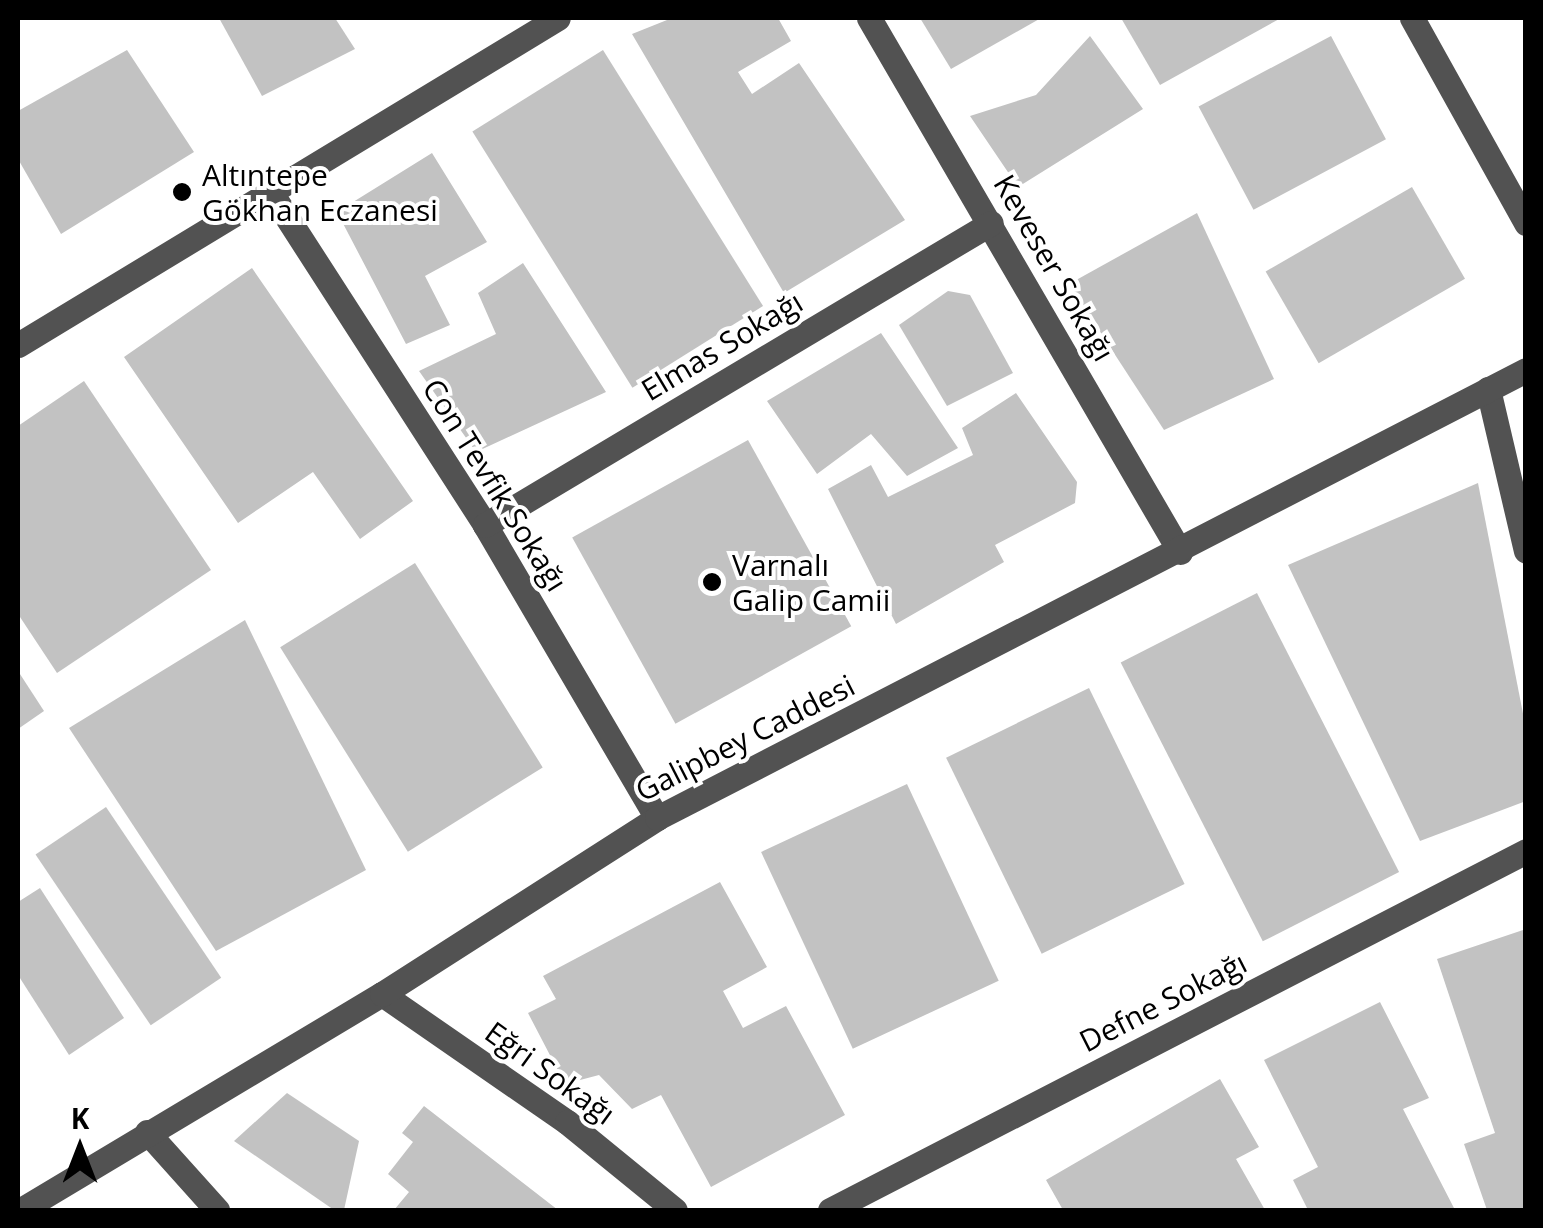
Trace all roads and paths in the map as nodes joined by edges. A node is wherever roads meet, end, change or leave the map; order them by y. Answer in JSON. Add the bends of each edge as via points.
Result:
{"nodes":[{"id":1,"x":558,"y":18,"type":"edge"},
{"id":2,"x":869,"y":18,"type":"edge"},
{"id":3,"x":1412,"y":18,"type":"edge"},
{"id":4,"x":270,"y":191,"type":"junction"},
{"id":5,"x":992,"y":223,"type":"junction"},
{"id":6,"x":1526,"y":223,"type":"edge"},
{"id":7,"x":18,"y":344,"type":"edge"},
{"id":8,"x":1526,"y":370,"type":"edge"},
{"id":9,"x":1488,"y":389,"type":"junction"},
{"id":10,"x":485,"y":525,"type":"junction"},
{"id":11,"x":1526,"y":551,"type":"edge"},
{"id":12,"x":1180,"y":552,"type":"junction"},
{"id":13,"x":657,"y":818,"type":"junction"},
{"id":14,"x":1526,"y":851,"type":"edge"},
{"id":15,"x":382,"y":994,"type":"junction"},
{"id":16,"x":148,"y":1132,"type":"junction"},
{"id":17,"x":22,"y":1210,"type":"edge"},
{"id":18,"x":217,"y":1210,"type":"edge"},
{"id":19,"x":676,"y":1210,"type":"edge"},
{"id":20,"x":830,"y":1210,"type":"edge"}],
"edges":[{"from":1,"to":4,"type":"street"},
{"from":2,"to":5,"type":"street","name":"Keveser Sokağı"},
{"from":3,"to":6,"type":"street"},
{"from":4,"to":7,"type":"street"},
{"from":4,"to":10,"type":"street","name":"Con Tevfik Sokağı"},
{"from":5,"to":10,"type":"street","name":"Elmas Sokağı"},
{"from":5,"to":12,"type":"street","name":"Keveser Sokağı"},
{"from":8,"to":9,"type":"street","name":"Galipbey Caddesi"},
{"from":9,"to":11,"type":"street"},
{"from":9,"to":12,"type":"street","name":"Galipbey Caddesi"},
{"from":10,"to":13,"type":"street","name":"Con Tevfik Sokağı"},
{"from":12,"to":13,"type":"street","name":"Galipbey Caddesi"},
{"from":13,"to":15,"type":"street","name":"Galipbey Caddesi"},
{"from":14,"to":20,"type":"street","name":"Defne Sokağı"},
{"from":15,"to":16,"type":"street","name":"Galipbey Caddesi"},
{"from":15,"to":19,"type":"street","name":"Eğri Sokağı","via":[[567,1122]]},
{"from":16,"to":17,"type":"street","name":"Galipbey Caddesi"},
{"from":16,"to":18,"type":"street"}]}
